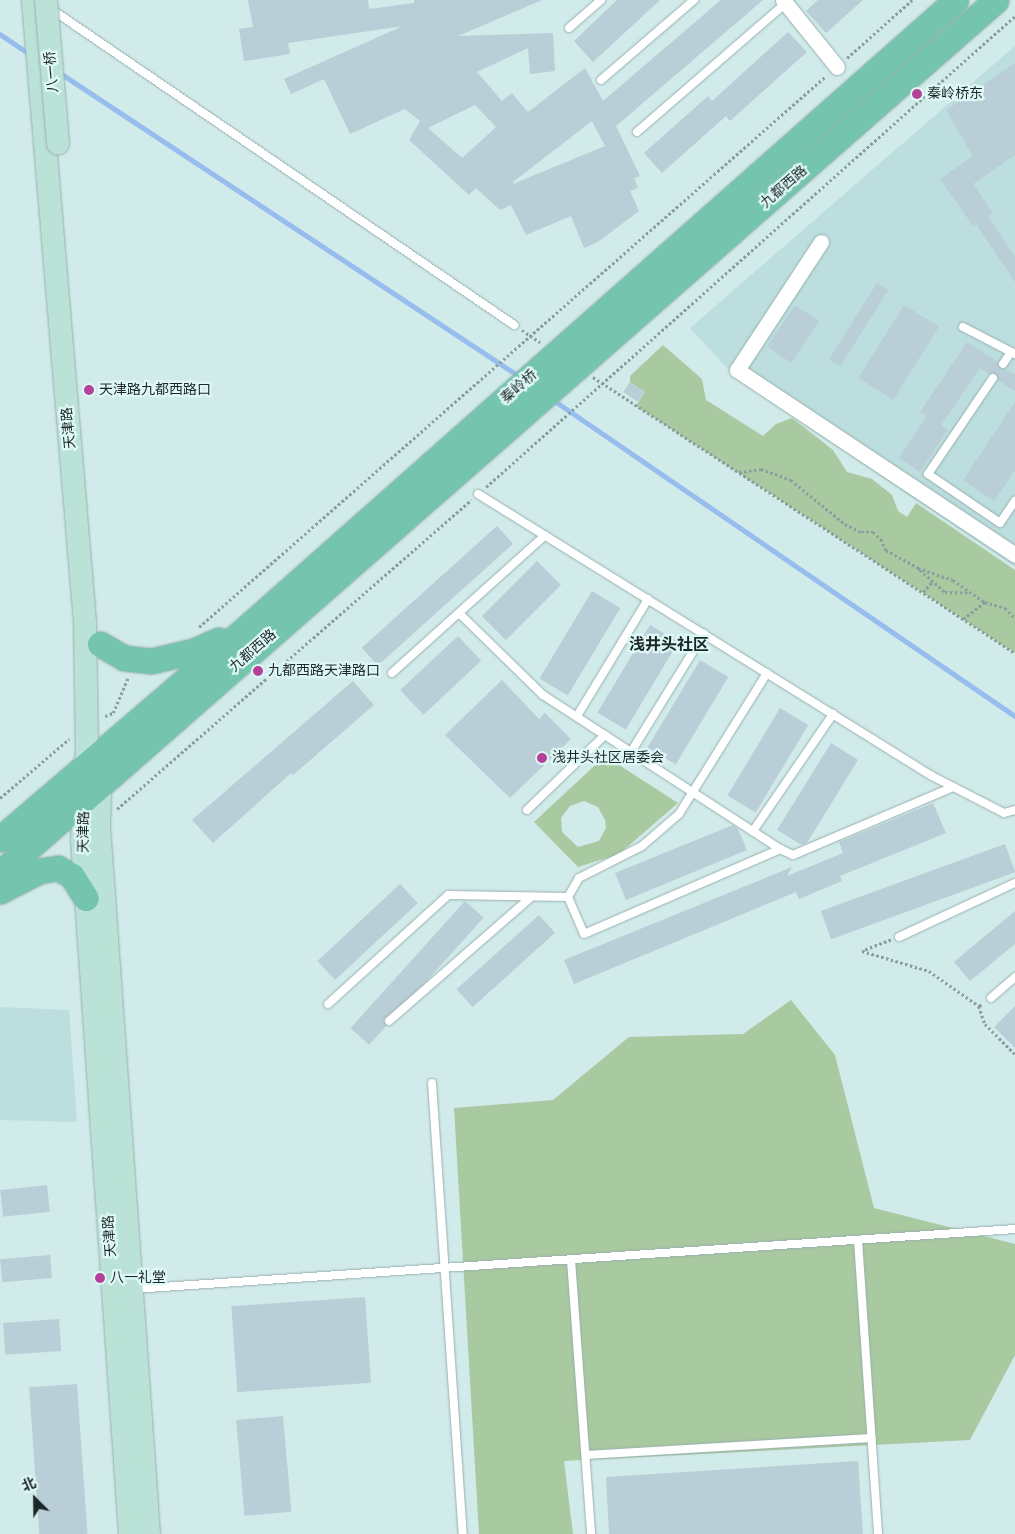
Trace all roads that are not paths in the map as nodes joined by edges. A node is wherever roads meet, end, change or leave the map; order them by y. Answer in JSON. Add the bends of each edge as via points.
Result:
{"nodes":[{"id":1,"x":33,"y":0,"type":"edge"},
{"id":2,"x":37,"y":0,"type":"edge"},
{"id":3,"x":46,"y":0,"type":"edge"},
{"id":4,"x":600,"y":0,"type":"edge"},
{"id":5,"x":694,"y":0,"type":"edge"},
{"id":6,"x":956,"y":0,"type":"edge"},
{"id":7,"x":996,"y":0,"type":"edge"},
{"id":8,"x":786,"y":1,"type":"edge"},
{"id":9,"x":569,"y":28,"type":"dead end"},
{"id":10,"x":836,"y":67,"type":"road end"},
{"id":11,"x":601,"y":80,"type":"dead end"},
{"id":12,"x":637,"y":132,"type":"dead end"},
{"id":13,"x":50,"y":138,"type":"junction"},
{"id":14,"x":821,"y":242,"type":"dead end"},
{"id":15,"x":514,"y":325,"type":"road end"},
{"id":16,"x":963,"y":326,"type":"dead end"},
{"id":17,"x":1013,"y":353,"type":"edge"},
{"id":18,"x":555,"y":356,"type":"joint"},
{"id":19,"x":1003,"y":364,"type":"dead end"},
{"id":20,"x":575,"y":370,"type":"joint"},
{"id":21,"x":993,"y":378,"type":"dead end"},
{"id":22,"x":485,"y":417,"type":"joint"},
{"id":23,"x":507,"y":430,"type":"joint"},
{"id":24,"x":478,"y":494,"type":"road end"},
{"id":25,"x":1015,"y":501,"type":"edge"},
{"id":26,"x":545,"y":535,"type":"junction"},
{"id":27,"x":1015,"y":555,"type":"edge"},
{"id":28,"x":648,"y":599,"type":"junction"},
{"id":29,"x":459,"y":613,"type":"junction"},
{"id":30,"x":246,"y":627,"type":"junction"},
{"id":31,"x":704,"y":634,"type":"junction"},
{"id":32,"x":100,"y":644,"type":"junction"},
{"id":33,"x":392,"y":673,"type":"dead end"},
{"id":34,"x":767,"y":673,"type":"junction"},
{"id":35,"x":833,"y":714,"type":"junction"},
{"id":36,"x":576,"y":716,"type":"junction"},
{"id":37,"x":93,"y":721,"type":"junction"},
{"id":38,"x":605,"y":735,"type":"junction"},
{"id":39,"x":631,"y":752,"type":"junction"},
{"id":40,"x":94,"y":755,"type":"junction"},
{"id":41,"x":953,"y":787,"type":"junction"},
{"id":42,"x":93,"y":791,"type":"junction"},
{"id":43,"x":694,"y":793,"type":"junction"},
{"id":44,"x":527,"y":810,"type":"dead end"},
{"id":45,"x":1015,"y":810,"type":"edge"},
{"id":46,"x":753,"y":831,"type":"junction"},
{"id":47,"x":0,"y":839,"type":"edge"},
{"id":48,"x":780,"y":849,"type":"junction"},
{"id":49,"x":0,"y":873,"type":"edge"},
{"id":50,"x":1015,"y":883,"type":"edge"},
{"id":51,"x":0,"y":891,"type":"edge"},
{"id":52,"x":531,"y":897,"type":"junction"},
{"id":53,"x":568,"y":897,"type":"junction"},
{"id":54,"x":86,"y":898,"type":"junction"},
{"id":55,"x":899,"y":937,"type":"road end"},
{"id":56,"x":1015,"y":977,"type":"edge"},
{"id":57,"x":991,"y":998,"type":"road end"},
{"id":58,"x":328,"y":1004,"type":"dead end"},
{"id":59,"x":389,"y":1021,"type":"dead end"},
{"id":60,"x":432,"y":1083,"type":"dead end"},
{"id":61,"x":1015,"y":1229,"type":"edge"},
{"id":62,"x":858,"y":1240,"type":"junction"},
{"id":63,"x":571,"y":1260,"type":"junction"},
{"id":64,"x":445,"y":1268,"type":"junction"},
{"id":65,"x":123,"y":1290,"type":"junction"},
{"id":66,"x":871,"y":1438,"type":"junction"},
{"id":67,"x":586,"y":1455,"type":"junction"},
{"id":68,"x":130,"y":1534,"type":"edge"},
{"id":69,"x":149,"y":1534,"type":"edge"},
{"id":70,"x":464,"y":1534,"type":"edge"},
{"id":71,"x":591,"y":1534,"type":"edge"},
{"id":72,"x":878,"y":1534,"type":"edge"}],
"edges":[{"from":1,"to":13,"type":"main road","name":"八一桥"},
{"from":2,"to":15,"type":"lane"},
{"from":3,"to":13,"type":"main road","name":"八一桥","bridge":true},
{"from":4,"to":9,"type":"lane"},
{"from":5,"to":11,"type":"lane"},
{"from":6,"to":18,"type":"main road","name":"九都西路"},
{"from":7,"to":20,"type":"main road","name":"九都西路"},
{"from":8,"to":10,"type":"street"},
{"from":8,"to":12,"type":"lane"},
{"from":13,"to":32,"type":"main road","name":"天津路"},
{"from":13,"to":37,"type":"main road","name":"天津路"},
{"from":14,"to":27,"type":"street","via":[[737,370]]},
{"from":16,"to":17,"type":"lane"},
{"from":17,"to":19,"type":"lane"},
{"from":18,"to":22,"type":"main road","name":"秦岭桥"},
{"from":20,"to":23,"type":"main road","name":"秦岭桥"},
{"from":21,"to":25,"type":"lane","via":[[928,474],[1000,523]]},
{"from":22,"to":30,"type":"main road","name":"九都西路"},
{"from":23,"to":42,"type":"main road","name":"九都西路"},
{"from":24,"to":26,"type":"lane"},
{"from":26,"to":28,"type":"lane"},
{"from":26,"to":29,"type":"lane"},
{"from":28,"to":31,"type":"lane"},
{"from":28,"to":36,"type":"lane"},
{"from":29,"to":33,"type":"lane"},
{"from":29,"to":36,"type":"lane","via":[[543,695]]},
{"from":30,"to":32,"type":"main road","via":[[194,652],[151,661],[124,658]]},
{"from":30,"to":40,"type":"main road","name":"九都西路"},
{"from":31,"to":34,"type":"lane"},
{"from":31,"to":39,"type":"lane"},
{"from":32,"to":37,"type":"main road","name":"天津路"},
{"from":34,"to":35,"type":"lane"},
{"from":34,"to":43,"type":"lane"},
{"from":35,"to":41,"type":"lane"},
{"from":35,"to":46,"type":"lane"},
{"from":36,"to":38,"type":"lane"},
{"from":37,"to":40,"type":"main road","name":"天津路"},
{"from":38,"to":39,"type":"lane"},
{"from":38,"to":44,"type":"lane"},
{"from":39,"to":43,"type":"lane"},
{"from":40,"to":42,"type":"main road","name":"天津路"},
{"from":40,"to":47,"type":"main road","name":"九都西路"},
{"from":41,"to":45,"type":"lane","via":[[1004,814]]},
{"from":41,"to":48,"type":"lane","via":[[793,855]]},
{"from":42,"to":49,"type":"main road","name":"九都西路"},
{"from":42,"to":54,"type":"main road","name":"天津路","via":[[82,840]]},
{"from":42,"to":65,"type":"main road","name":"天津路","via":[[99,826]]},
{"from":43,"to":46,"type":"lane"},
{"from":43,"to":53,"type":"lane","via":[[679,814],[642,846],[579,878]]},
{"from":46,"to":48,"type":"lane"},
{"from":48,"to":53,"type":"lane","via":[[584,934]]},
{"from":50,"to":55,"type":"lane"},
{"from":51,"to":54,"type":"main road","via":[[39,871],[58,868],[72,876]]},
{"from":52,"to":53,"type":"lane"},
{"from":52,"to":58,"type":"lane","via":[[448,895]]},
{"from":52,"to":59,"type":"lane"},
{"from":54,"to":65,"type":"main road","name":"天津路"},
{"from":56,"to":57,"type":"lane"},
{"from":60,"to":64,"type":"lane"},
{"from":61,"to":62,"type":"lane"},
{"from":62,"to":63,"type":"lane"},
{"from":62,"to":66,"type":"lane"},
{"from":63,"to":64,"type":"lane"},
{"from":63,"to":67,"type":"lane"},
{"from":64,"to":65,"type":"lane"},
{"from":64,"to":70,"type":"lane"},
{"from":65,"to":68,"type":"main road","name":"天津路"},
{"from":65,"to":69,"type":"main road","name":"天津路"},
{"from":66,"to":67,"type":"lane"},
{"from":66,"to":72,"type":"lane"},
{"from":67,"to":71,"type":"lane"}]}
